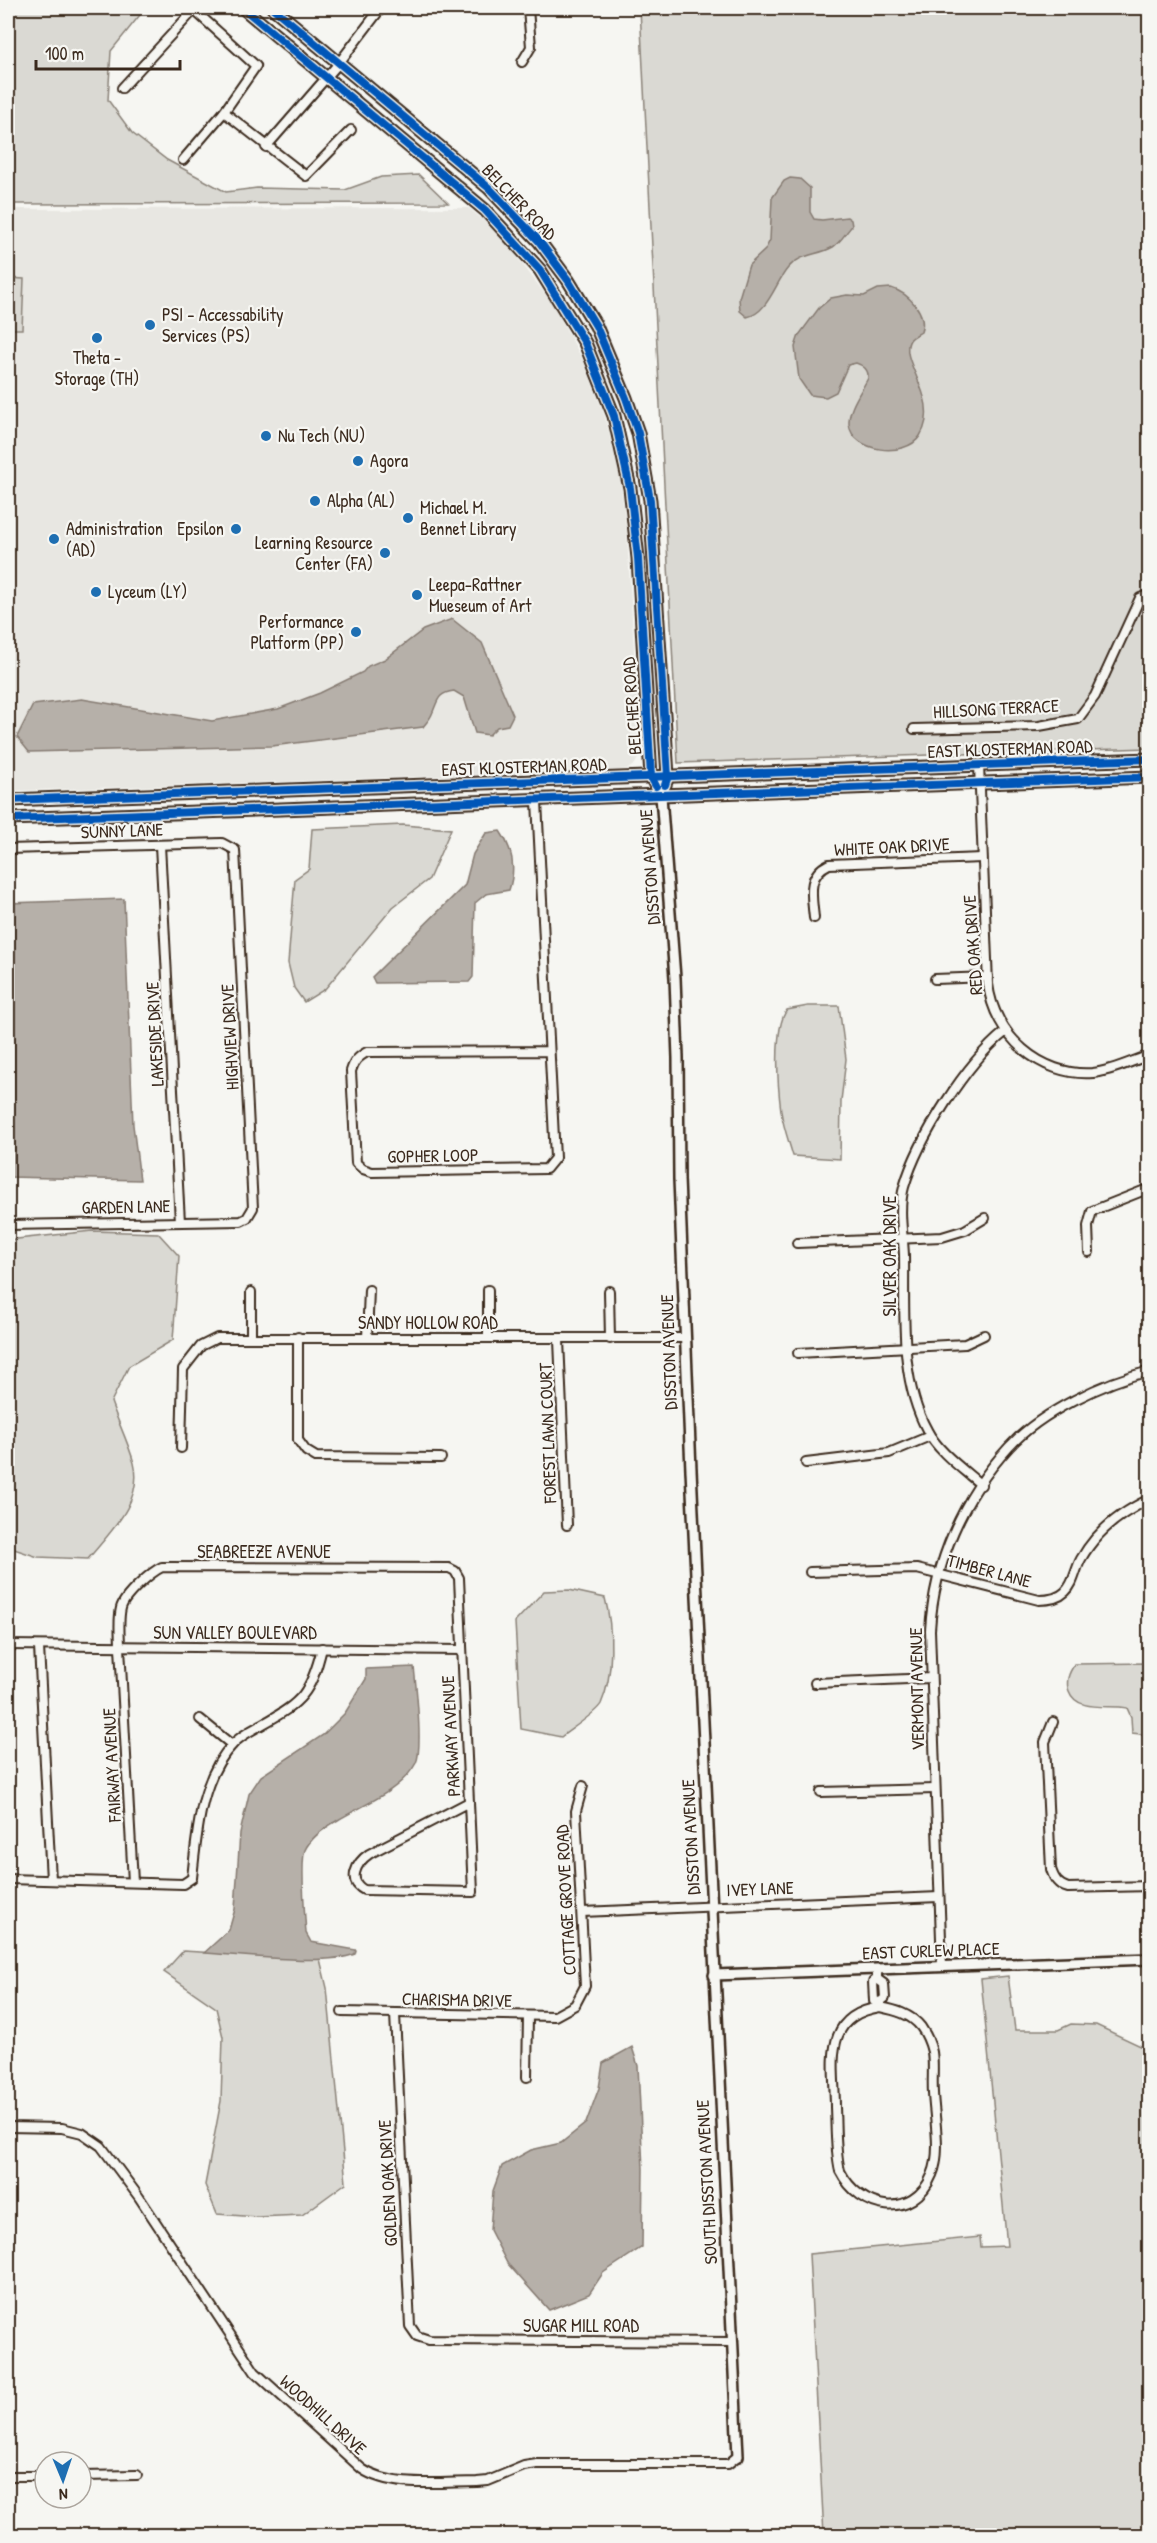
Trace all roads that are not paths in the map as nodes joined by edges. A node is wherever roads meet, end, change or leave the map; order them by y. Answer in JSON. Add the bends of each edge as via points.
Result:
{"nodes":[{"id":1,"x":243,"y":8,"type":"edge"},
{"id":2,"x":273,"y":8,"type":"edge"},
{"id":3,"x":381,"y":8,"type":"edge"},
{"id":4,"x":528,"y":8,"type":"edge"},
{"id":5,"x":522,"y":62,"type":"dead end"},
{"id":6,"x":339,"y":63,"type":"junction"},
{"id":7,"x":327,"y":77,"type":"junction"},
{"id":8,"x":122,"y":88,"type":"dead end"},
{"id":9,"x":224,"y":112,"type":"junction"},
{"id":10,"x":351,"y":130,"type":"dead end"},
{"id":11,"x":266,"y":147,"type":"junction"},
{"id":12,"x":183,"y":160,"type":"dead end"},
{"id":13,"x":1149,"y":594,"type":"edge"},
{"id":14,"x":914,"y":729,"type":"dead end"},
{"id":15,"x":1149,"y":759,"type":"edge"},
{"id":16,"x":979,"y":765,"type":"junction"},
{"id":17,"x":668,"y":776,"type":"junction"},
{"id":18,"x":651,"y":777,"type":"junction"},
{"id":19,"x":1149,"y":777,"type":"edge"},
{"id":20,"x":979,"y":784,"type":"junction"},
{"id":21,"x":661,"y":796,"type":"junction"},
{"id":22,"x":8,"y":800,"type":"edge"},
{"id":23,"x":537,"y":801,"type":"junction"},
{"id":24,"x":8,"y":819,"type":"edge"},
{"id":25,"x":160,"y":845,"type":"junction"},
{"id":26,"x":8,"y":849,"type":"edge"},
{"id":27,"x":235,"y":850,"type":"joint"},
{"id":28,"x":982,"y":858,"type":"junction"},
{"id":29,"x":814,"y":918,"type":"dead end"},
{"id":30,"x":988,"y":977,"type":"junction"},
{"id":31,"x":935,"y":979,"type":"dead end"},
{"id":32,"x":1005,"y":1032,"type":"junction"},
{"id":33,"x":549,"y":1051,"type":"junction"},
{"id":34,"x":1149,"y":1054,"type":"edge"},
{"id":35,"x":1149,"y":1188,"type":"edge"},
{"id":36,"x":985,"y":1218,"type":"dead end"},
{"id":37,"x":244,"y":1220,"type":"joint"},
{"id":38,"x":180,"y":1221,"type":"junction"},
{"id":39,"x":8,"y":1225,"type":"edge"},
{"id":40,"x":903,"y":1239,"type":"junction"},
{"id":41,"x":797,"y":1243,"type":"dead end"},
{"id":42,"x":1089,"y":1252,"type":"dead end"},
{"id":43,"x":369,"y":1290,"type":"dead end"},
{"id":44,"x":488,"y":1290,"type":"dead end"},
{"id":45,"x":609,"y":1291,"type":"dead end"},
{"id":46,"x":251,"y":1292,"type":"dead end"},
{"id":47,"x":984,"y":1335,"type":"dead end"},
{"id":48,"x":298,"y":1337,"type":"junction"},
{"id":49,"x":251,"y":1338,"type":"junction"},
{"id":50,"x":367,"y":1338,"type":"junction"},
{"id":51,"x":488,"y":1338,"type":"junction"},
{"id":52,"x":685,"y":1338,"type":"junction"},
{"id":53,"x":610,"y":1339,"type":"junction"},
{"id":54,"x":559,"y":1340,"type":"junction"},
{"id":55,"x":906,"y":1347,"type":"junction"},
{"id":56,"x":798,"y":1353,"type":"dead end"},
{"id":57,"x":1149,"y":1371,"type":"edge"},
{"id":58,"x":930,"y":1436,"type":"junction"},
{"id":59,"x":181,"y":1448,"type":"dead end"},
{"id":60,"x":441,"y":1458,"type":"dead end"},
{"id":61,"x":806,"y":1463,"type":"dead end"},
{"id":62,"x":981,"y":1485,"type":"junction"},
{"id":63,"x":1149,"y":1499,"type":"edge"},
{"id":64,"x":567,"y":1525,"type":"dead end"},
{"id":65,"x":810,"y":1572,"type":"dead end"},
{"id":66,"x":940,"y":1573,"type":"junction"},
{"id":67,"x":459,"y":1578,"type":"joint"},
{"id":68,"x":8,"y":1645,"type":"edge"},
{"id":69,"x":39,"y":1647,"type":"junction"},
{"id":70,"x":120,"y":1647,"type":"junction"},
{"id":71,"x":322,"y":1648,"type":"junction"},
{"id":72,"x":462,"y":1650,"type":"junction"},
{"id":73,"x":930,"y":1678,"type":"junction"},
{"id":74,"x":815,"y":1683,"type":"dead end"},
{"id":75,"x":200,"y":1719,"type":"dead end"},
{"id":76,"x":1053,"y":1722,"type":"dead end"},
{"id":77,"x":232,"y":1745,"type":"junction"},
{"id":78,"x":583,"y":1786,"type":"dead end"},
{"id":79,"x":935,"y":1789,"type":"junction"},
{"id":80,"x":821,"y":1792,"type":"dead end"},
{"id":81,"x":469,"y":1802,"type":"junction"},
{"id":82,"x":8,"y":1879,"type":"edge"},
{"id":83,"x":51,"y":1880,"type":"junction"},
{"id":84,"x":133,"y":1882,"type":"junction"},
{"id":85,"x":1149,"y":1886,"type":"edge"},
{"id":86,"x":939,"y":1897,"type":"junction"},
{"id":87,"x":711,"y":1906,"type":"junction"},
{"id":88,"x":582,"y":1912,"type":"junction"},
{"id":89,"x":1149,"y":1959,"type":"edge"},
{"id":90,"x":942,"y":1967,"type":"junction"},
{"id":91,"x":877,"y":1974,"type":"junction"},
{"id":92,"x":714,"y":1975,"type":"junction"},
{"id":93,"x":880,"y":2005,"type":"junction"},
{"id":94,"x":570,"y":2009,"type":"joint"},
{"id":95,"x":342,"y":2012,"type":"dead end"},
{"id":96,"x":395,"y":2014,"type":"junction"},
{"id":97,"x":528,"y":2016,"type":"junction"},
{"id":98,"x":527,"y":2077,"type":"dead end"},
{"id":99,"x":8,"y":2127,"type":"edge"},
{"id":100,"x":429,"y":2340,"type":"joint"},
{"id":101,"x":732,"y":2342,"type":"junction"},
{"id":102,"x":738,"y":2456,"type":"joint"},
{"id":103,"x":136,"y":2475,"type":"dead end"},
{"id":104,"x":8,"y":2476,"type":"edge"},
{"id":105,"x":33,"y":2476,"type":"edge"},
{"id":106,"x":93,"y":2476,"type":"edge"}],
"edges":[{"from":1,"to":7,"type":"main road","name":"BELCHER ROAD"},
{"from":2,"to":6,"type":"main road","name":"BELCHER ROAD"},
{"from":3,"to":6,"type":"street"},
{"from":4,"to":5,"type":"street","via":[[531,48]]},
{"from":6,"to":7,"type":"street"},
{"from":6,"to":17,"type":"main road","name":"BELCHER ROAD","via":[[460,162],[516,214],[568,280],[596,326],[638,433],[650,500]]},
{"from":7,"to":11,"type":"street"},
{"from":7,"to":18,"type":"main road","name":"BELCHER ROAD","via":[[494,218],[549,282],[585,343],[614,416],[630,488]]},
{"from":8,"to":9,"type":"street","via":[[194,10],[256,66]]},
{"from":9,"to":11,"type":"street"},
{"from":9,"to":12,"type":"street"},
{"from":10,"to":11,"type":"street","via":[[306,176]]},
{"from":13,"to":14,"type":"street","name":"HILLSONG TERRACE","via":[[1140,598],[1095,696],[1078,718],[1039,726]]},
{"from":15,"to":16,"type":"main road","name":"EAST KLOSTERMAN ROAD"},
{"from":16,"to":17,"type":"main road","name":"EAST KLOSTERMAN ROAD"},
{"from":16,"to":20,"type":"street","name":"RED OAK DRIVE"},
{"from":17,"to":18,"type":"main road","name":"EAST KLOSTERMAN ROAD"},
{"from":17,"to":21,"type":"main road","name":"BELCHER ROAD"},
{"from":18,"to":21,"type":"main road","name":"BELCHER ROAD"},
{"from":18,"to":22,"type":"main road","name":"EAST KLOSTERMAN ROAD"},
{"from":19,"to":20,"type":"main road","name":"EAST KLOSTERMAN ROAD"},
{"from":20,"to":21,"type":"main road","name":"EAST KLOSTERMAN ROAD"},
{"from":20,"to":28,"type":"street","name":"RED OAK DRIVE"},
{"from":21,"to":23,"type":"main road","name":"EAST KLOSTERMAN ROAD"},
{"from":21,"to":52,"type":"street","name":"DISSTON AVENUE","via":[[675,978]]},
{"from":23,"to":24,"type":"main road","name":"EAST KLOSTERMAN ROAD"},
{"from":23,"to":33,"type":"street","name":"GOPHER LOOP"},
{"from":25,"to":26,"type":"street","name":"SUNNY LANE"},
{"from":25,"to":27,"type":"street","name":"SUNNY LANE","via":[[222,843]]},
{"from":25,"to":38,"type":"street","name":"LAKESIDE DRIVE"},
{"from":27,"to":37,"type":"street","name":"HIGHVIEW DRIVE","via":[[253,1208]]},
{"from":28,"to":29,"type":"street","name":"WHITE OAK DRIVE","via":[[829,864],[812,881]]},
{"from":28,"to":30,"type":"street","name":"RED OAK DRIVE"},
{"from":30,"to":31,"type":"street"},
{"from":30,"to":32,"type":"street","name":"RED OAK DRIVE","via":[[992,1004]]},
{"from":32,"to":34,"type":"street","name":"RED OAK DRIVE","via":[[1030,1055],[1068,1071],[1101,1071]]},
{"from":32,"to":40,"type":"street","name":"SILVER OAK DRIVE","via":[[966,1074],[919,1150],[902,1198]]},
{"from":33,"to":33,"type":"street","name":"GOPHER LOOP","via":[[555,1158],[546,1170],[372,1172],[356,1163],[351,1071],[358,1057],[367,1052]]},
{"from":35,"to":42,"type":"street","via":[[1092,1211]]},
{"from":36,"to":40,"type":"street","via":[[950,1236]]},
{"from":37,"to":38,"type":"street","name":"GARDEN LANE"},
{"from":38,"to":39,"type":"street","name":"GARDEN LANE"},
{"from":40,"to":41,"type":"street"},
{"from":40,"to":55,"type":"street","name":"SILVER OAK DRIVE"},
{"from":43,"to":50,"type":"street"},
{"from":44,"to":51,"type":"street"},
{"from":45,"to":53,"type":"street"},
{"from":46,"to":49,"type":"street"},
{"from":47,"to":55,"type":"street","via":[[965,1344]]},
{"from":48,"to":49,"type":"street","name":"SANDY HOLLOW ROAD"},
{"from":48,"to":50,"type":"street","name":"SANDY HOLLOW ROAD"},
{"from":48,"to":60,"type":"street","via":[[298,1440],[306,1451],[316,1457]]},
{"from":49,"to":59,"type":"street","name":"SANDY HOLLOW ROAD","via":[[211,1340],[183,1369]]},
{"from":50,"to":51,"type":"street","name":"SANDY HOLLOW ROAD"},
{"from":51,"to":54,"type":"street","name":"SANDY HOLLOW ROAD"},
{"from":52,"to":53,"type":"street","name":"SANDY HOLLOW ROAD"},
{"from":52,"to":87,"type":"street","name":"DISSTON AVENUE"},
{"from":53,"to":54,"type":"street","name":"SANDY HOLLOW ROAD"},
{"from":54,"to":64,"type":"street","name":"FOREST LAWN COURT"},
{"from":55,"to":56,"type":"street"},
{"from":55,"to":58,"type":"street","name":"SILVER OAK DRIVE","via":[[914,1395]]},
{"from":57,"to":62,"type":"street","name":"VERMONT AVENUE","via":[[1048,1416],[1010,1446]]},
{"from":58,"to":61,"type":"street","via":[[889,1453]]},
{"from":58,"to":62,"type":"street","name":"SILVER OAK DRIVE"},
{"from":62,"to":66,"type":"street","name":"VERMONT AVENUE","via":[[959,1518]]},
{"from":63,"to":66,"type":"street","name":"TIMBER LANE","via":[[1119,1516],[1100,1535],[1080,1561],[1069,1588],[1059,1597],[1039,1600]]},
{"from":65,"to":66,"type":"street","name":"TIMBER LANE","via":[[905,1568]]},
{"from":66,"to":73,"type":"street","name":"VERMONT AVENUE","via":[[930,1623]]},
{"from":67,"to":70,"type":"street","name":"SEABREEZE AVENUE","via":[[448,1568],[169,1566],[150,1575],[124,1601]]},
{"from":67,"to":72,"type":"street","name":"PARKWAY AVENUE"},
{"from":68,"to":69,"type":"street","name":"SUN VALLEY BOULEVARD"},
{"from":69,"to":70,"type":"street","name":"SUN VALLEY BOULEVARD"},
{"from":69,"to":83,"type":"street"},
{"from":70,"to":71,"type":"street","name":"SUN VALLEY BOULEVARD"},
{"from":70,"to":84,"type":"street","name":"FAIRWAY AVENUE"},
{"from":71,"to":72,"type":"street","name":"SUN VALLEY BOULEVARD"},
{"from":71,"to":77,"type":"street","via":[[311,1684],[295,1705]]},
{"from":72,"to":81,"type":"street","name":"PARKWAY AVENUE"},
{"from":73,"to":74,"type":"street"},
{"from":73,"to":79,"type":"street","name":"VERMONT AVENUE"},
{"from":75,"to":77,"type":"street"},
{"from":76,"to":85,"type":"street","via":[[1045,1742],[1053,1877],[1068,1888]]},
{"from":77,"to":84,"type":"street","via":[[209,1782],[192,1878],[183,1884]]},
{"from":78,"to":88,"type":"street","name":"COTTAGE GROVE ROAD","via":[[576,1811]]},
{"from":79,"to":80,"type":"street"},
{"from":79,"to":86,"type":"street","name":"VERMONT AVENUE"},
{"from":81,"to":81,"type":"street","name":"PARKWAY AVENUE","via":[[473,1892],[364,1890],[354,1882],[360,1862],[369,1854]]},
{"from":82,"to":83,"type":"street"},
{"from":83,"to":84,"type":"street"},
{"from":86,"to":87,"type":"street","name":"IVEY LANE"},
{"from":86,"to":90,"type":"street","name":"VERMONT AVENUE"},
{"from":87,"to":88,"type":"street","name":"IVEY LANE"},
{"from":87,"to":92,"type":"street","name":"SOUTH DISSTON AVENUE"},
{"from":88,"to":94,"type":"street","name":"COTTAGE GROVE ROAD","via":[[585,1986]]},
{"from":89,"to":90,"type":"street","name":"EAST CURLEW PLACE"},
{"from":90,"to":91,"type":"street","name":"EAST CURLEW PLACE"},
{"from":91,"to":92,"type":"street","name":"EAST CURLEW PLACE"},
{"from":91,"to":93,"type":"street","via":[[873,1995]]},
{"from":92,"to":101,"type":"street","name":"SOUTH DISSTON AVENUE"},
{"from":93,"to":93,"type":"street","via":[[862,2012],[843,2028],[836,2039],[832,2064],[840,2171],[860,2197],[889,2205],[909,2202],[923,2191],[934,2173],[937,2154],[933,2061],[919,2024]]},
{"from":94,"to":97,"type":"street","name":"CHARISMA DRIVE","via":[[555,2016]]},
{"from":95,"to":96,"type":"street","name":"CHARISMA DRIVE"},
{"from":96,"to":97,"type":"street","name":"CHARISMA DRIVE"},
{"from":96,"to":100,"type":"street","name":"GOLDEN OAK DRIVE","via":[[410,2326],[417,2336]]},
{"from":97,"to":98,"type":"street"},
{"from":99,"to":102,"type":"street","name":"WOODHILL DRIVE","via":[[62,2128],[82,2133],[101,2146],[255,2372],[373,2476],[396,2482],[477,2482],[529,2465],[731,2464]]},
{"from":100,"to":101,"type":"street","name":"SUGAR MILL ROAD"},
{"from":101,"to":102,"type":"street","name":"SOUTH DISSTON AVENUE"},
{"from":103,"to":106,"type":"street"},
{"from":104,"to":105,"type":"street"}]}
